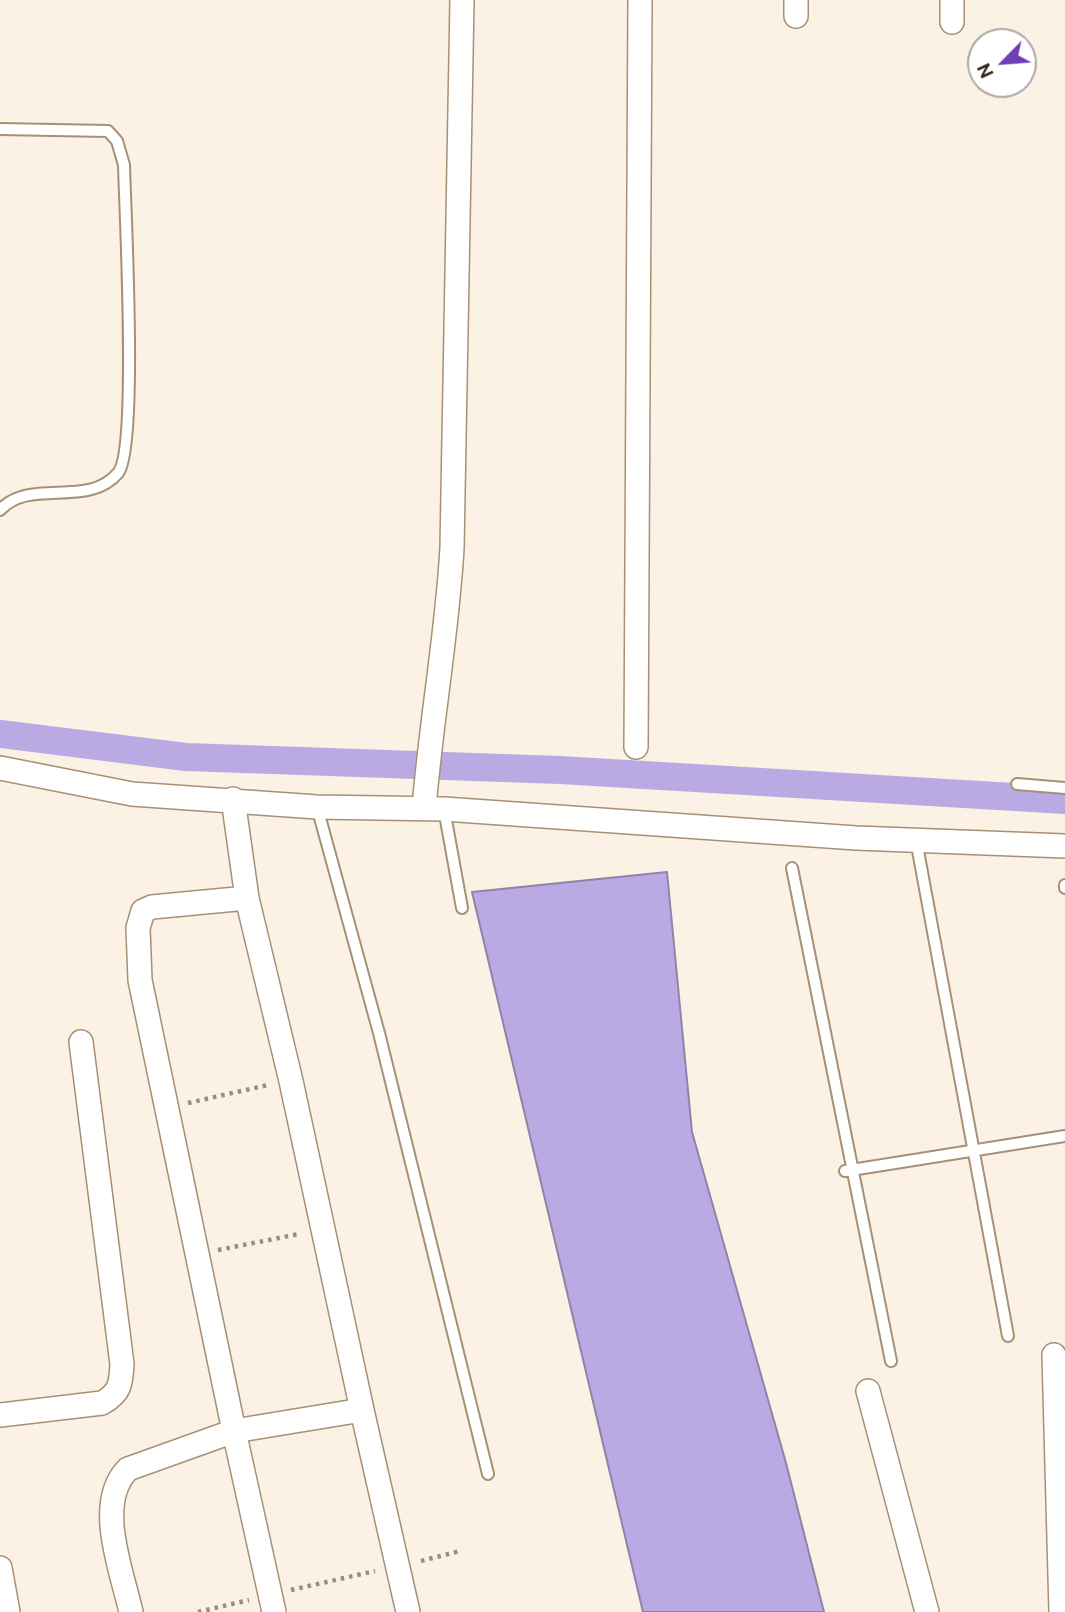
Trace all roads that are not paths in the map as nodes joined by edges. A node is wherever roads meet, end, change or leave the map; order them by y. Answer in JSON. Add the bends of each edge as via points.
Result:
{"nodes":[{"id":1,"x":462,"y":0,"type":"edge"},
{"id":2,"x":640,"y":0,"type":"edge"},
{"id":3,"x":0,"y":128,"type":"edge"},
{"id":4,"x":0,"y":510,"type":"edge"},
{"id":5,"x":636,"y":747,"type":"dead end"},
{"id":6,"x":0,"y":768,"type":"edge"},
{"id":7,"x":1017,"y":784,"type":"dead end"},
{"id":8,"x":1065,"y":788,"type":"edge"},
{"id":9,"x":233,"y":799,"type":"junction"},
{"id":10,"x":317,"y":807,"type":"junction"},
{"id":11,"x":431,"y":807,"type":"junction"},
{"id":12,"x":916,"y":840,"type":"junction"},
{"id":13,"x":1065,"y":846,"type":"edge"},
{"id":14,"x":792,"y":869,"type":"dead end"},
{"id":15,"x":247,"y":898,"type":"junction"},
{"id":16,"x":462,"y":908,"type":"dead end"},
{"id":17,"x":81,"y":1042,"type":"dead end"},
{"id":18,"x":1065,"y":1136,"type":"edge"},
{"id":19,"x":973,"y":1151,"type":"junction"},
{"id":20,"x":849,"y":1170,"type":"junction"},
{"id":21,"x":1007,"y":1336,"type":"dead end"},
{"id":22,"x":1054,"y":1355,"type":"dead end"},
{"id":23,"x":891,"y":1361,"type":"dead end"},
{"id":24,"x":868,"y":1391,"type":"dead end"},
{"id":25,"x":362,"y":1410,"type":"junction"},
{"id":26,"x":0,"y":1415,"type":"edge"},
{"id":27,"x":234,"y":1431,"type":"junction"},
{"id":28,"x":488,"y":1474,"type":"dead end"},
{"id":29,"x":0,"y":1568,"type":"edge"},
{"id":30,"x":272,"y":1603,"type":"edge"},
{"id":31,"x":8,"y":1612,"type":"edge"},
{"id":32,"x":131,"y":1612,"type":"edge"},
{"id":33,"x":408,"y":1612,"type":"edge"},
{"id":34,"x":927,"y":1612,"type":"edge"},
{"id":35,"x":1061,"y":1612,"type":"edge"}],
"edges":[{"from":1,"to":11,"type":"street","via":[[452,548],[447,627],[427,755]]},
{"from":2,"to":5,"type":"street"},
{"from":3,"to":4,"type":"lane","via":[[108,131],[117,141],[124,165],[129,353],[126,458],[118,474],[78,491],[19,496]]},
{"from":6,"to":9,"type":"street","via":[[132,794]]},
{"from":7,"to":8,"type":"lane"},
{"from":9,"to":10,"type":"street"},
{"from":9,"to":15,"type":"street"},
{"from":10,"to":11,"type":"street"},
{"from":10,"to":28,"type":"lane","via":[[379,1032]]},
{"from":11,"to":12,"type":"street"},
{"from":11,"to":16,"type":"lane"},
{"from":12,"to":13,"type":"street"},
{"from":12,"to":19,"type":"lane"},
{"from":14,"to":20,"type":"lane"},
{"from":15,"to":25,"type":"street"},
{"from":15,"to":27,"type":"street","via":[[152,907],[143,911],[138,928],[140,980]]},
{"from":17,"to":26,"type":"street","via":[[121,1386],[102,1403]]},
{"from":18,"to":19,"type":"lane"},
{"from":19,"to":20,"type":"lane"},
{"from":19,"to":21,"type":"lane"},
{"from":20,"to":23,"type":"lane"},
{"from":22,"to":35,"type":"street"},
{"from":24,"to":34,"type":"street"},
{"from":25,"to":27,"type":"street"},
{"from":25,"to":33,"type":"street"},
{"from":27,"to":30,"type":"street"},
{"from":27,"to":32,"type":"street","via":[[128,1469],[118,1479],[113,1490],[112,1524]]},
{"from":29,"to":31,"type":"street"}]}
